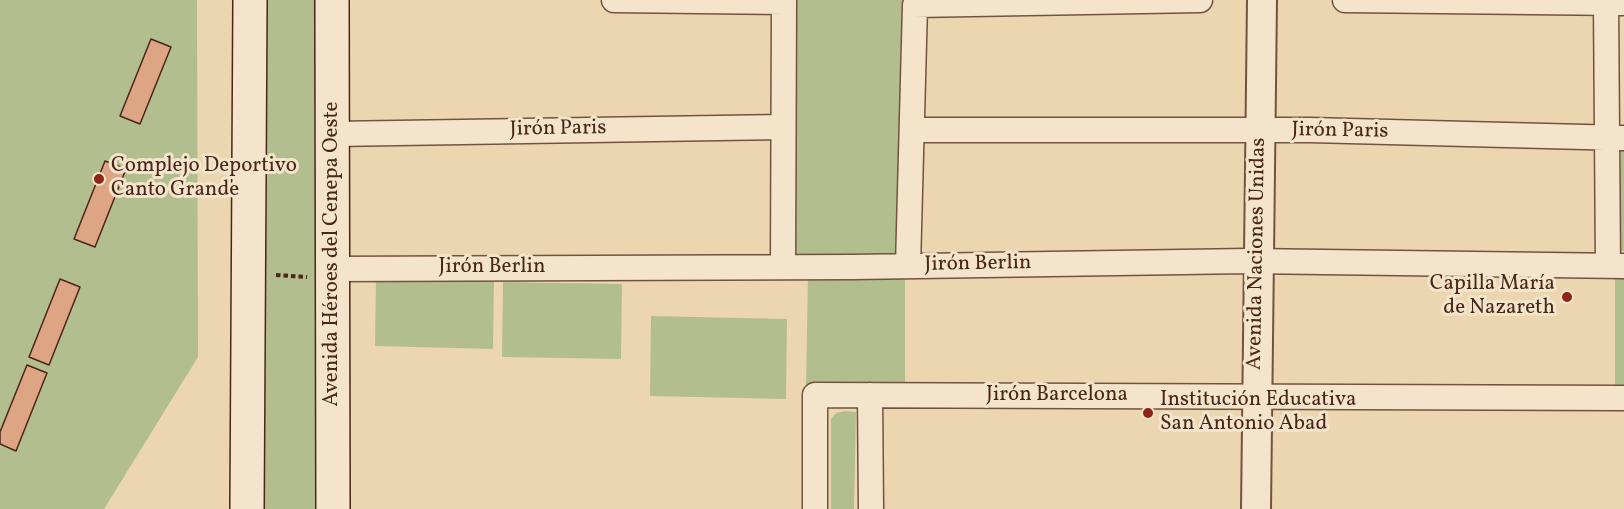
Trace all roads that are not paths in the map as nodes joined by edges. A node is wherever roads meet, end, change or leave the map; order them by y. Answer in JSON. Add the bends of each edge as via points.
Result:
{"nodes":[{"id":1,"x":250,"y":0,"type":"edge"},
{"id":2,"x":332,"y":0,"type":"edge"},
{"id":3,"x":614,"y":0,"type":"edge"},
{"id":4,"x":1200,"y":0,"type":"edge"},
{"id":5,"x":1262,"y":0,"type":"edge"},
{"id":6,"x":1345,"y":0,"type":"edge"},
{"id":7,"x":1615,"y":3,"type":"edge"},
{"id":8,"x":783,"y":127,"type":"junction"},
{"id":9,"x":912,"y":130,"type":"junction"},
{"id":10,"x":1260,"y":131,"type":"junction"},
{"id":11,"x":333,"y":134,"type":"junction"},
{"id":12,"x":1616,"y":138,"type":"edge"},
{"id":13,"x":1258,"y":261,"type":"junction"},
{"id":14,"x":908,"y":266,"type":"junction"},
{"id":15,"x":1616,"y":266,"type":"edge"},
{"id":16,"x":783,"y":267,"type":"junction"},
{"id":17,"x":332,"y":274,"type":"junction"},
{"id":18,"x":870,"y":395,"type":"junction"},
{"id":19,"x":1256,"y":397,"type":"junction"},
{"id":20,"x":1624,"y":398,"type":"edge"},
{"id":21,"x":247,"y":509,"type":"edge"},
{"id":22,"x":333,"y":509,"type":"edge"},
{"id":23,"x":815,"y":509,"type":"edge"},
{"id":24,"x":871,"y":509,"type":"edge"},
{"id":25,"x":1256,"y":509,"type":"edge"}],
"edges":[{"from":1,"to":21,"type":"main road"},
{"from":2,"to":11,"type":"main road","name":"Avenida Héroes del Cenepa Oeste"},
{"from":3,"to":8,"type":"street","via":[[784,2]]},
{"from":4,"to":9,"type":"street","via":[[915,5]]},
{"from":5,"to":10,"type":"street","name":"Avenida Naciones Unidas"},
{"from":6,"to":7,"type":"street"},
{"from":7,"to":12,"type":"street"},
{"from":8,"to":11,"type":"street","name":"Jirón Paris"},
{"from":8,"to":16,"type":"street"},
{"from":9,"to":10,"type":"street","name":"Jirón Paris"},
{"from":9,"to":14,"type":"street"},
{"from":10,"to":12,"type":"street","name":"Jirón Paris"},
{"from":10,"to":13,"type":"street","name":"Avenida Naciones Unidas"},
{"from":11,"to":17,"type":"main road","name":"Avenida Héroes del Cenepa Oeste"},
{"from":12,"to":15,"type":"street"},
{"from":13,"to":14,"type":"street","name":"Jirón Berlin"},
{"from":13,"to":15,"type":"street","name":"Jirón Berlin"},
{"from":13,"to":19,"type":"street","name":"Avenida Naciones Unidas"},
{"from":14,"to":16,"type":"street","name":"Jirón Berlin"},
{"from":16,"to":17,"type":"street","name":"Jirón Berlin"},
{"from":17,"to":22,"type":"main road","name":"Avenida Héroes del Cenepa Oeste"},
{"from":18,"to":19,"type":"street","name":"Jirón Barcelona"},
{"from":18,"to":23,"type":"street","name":"Jirón Barcelona","via":[[814,395]]},
{"from":18,"to":24,"type":"street"},
{"from":19,"to":20,"type":"street","name":"Jirón Barcelona"},
{"from":19,"to":25,"type":"street","name":"Avenida Naciones Unidas"}]}
